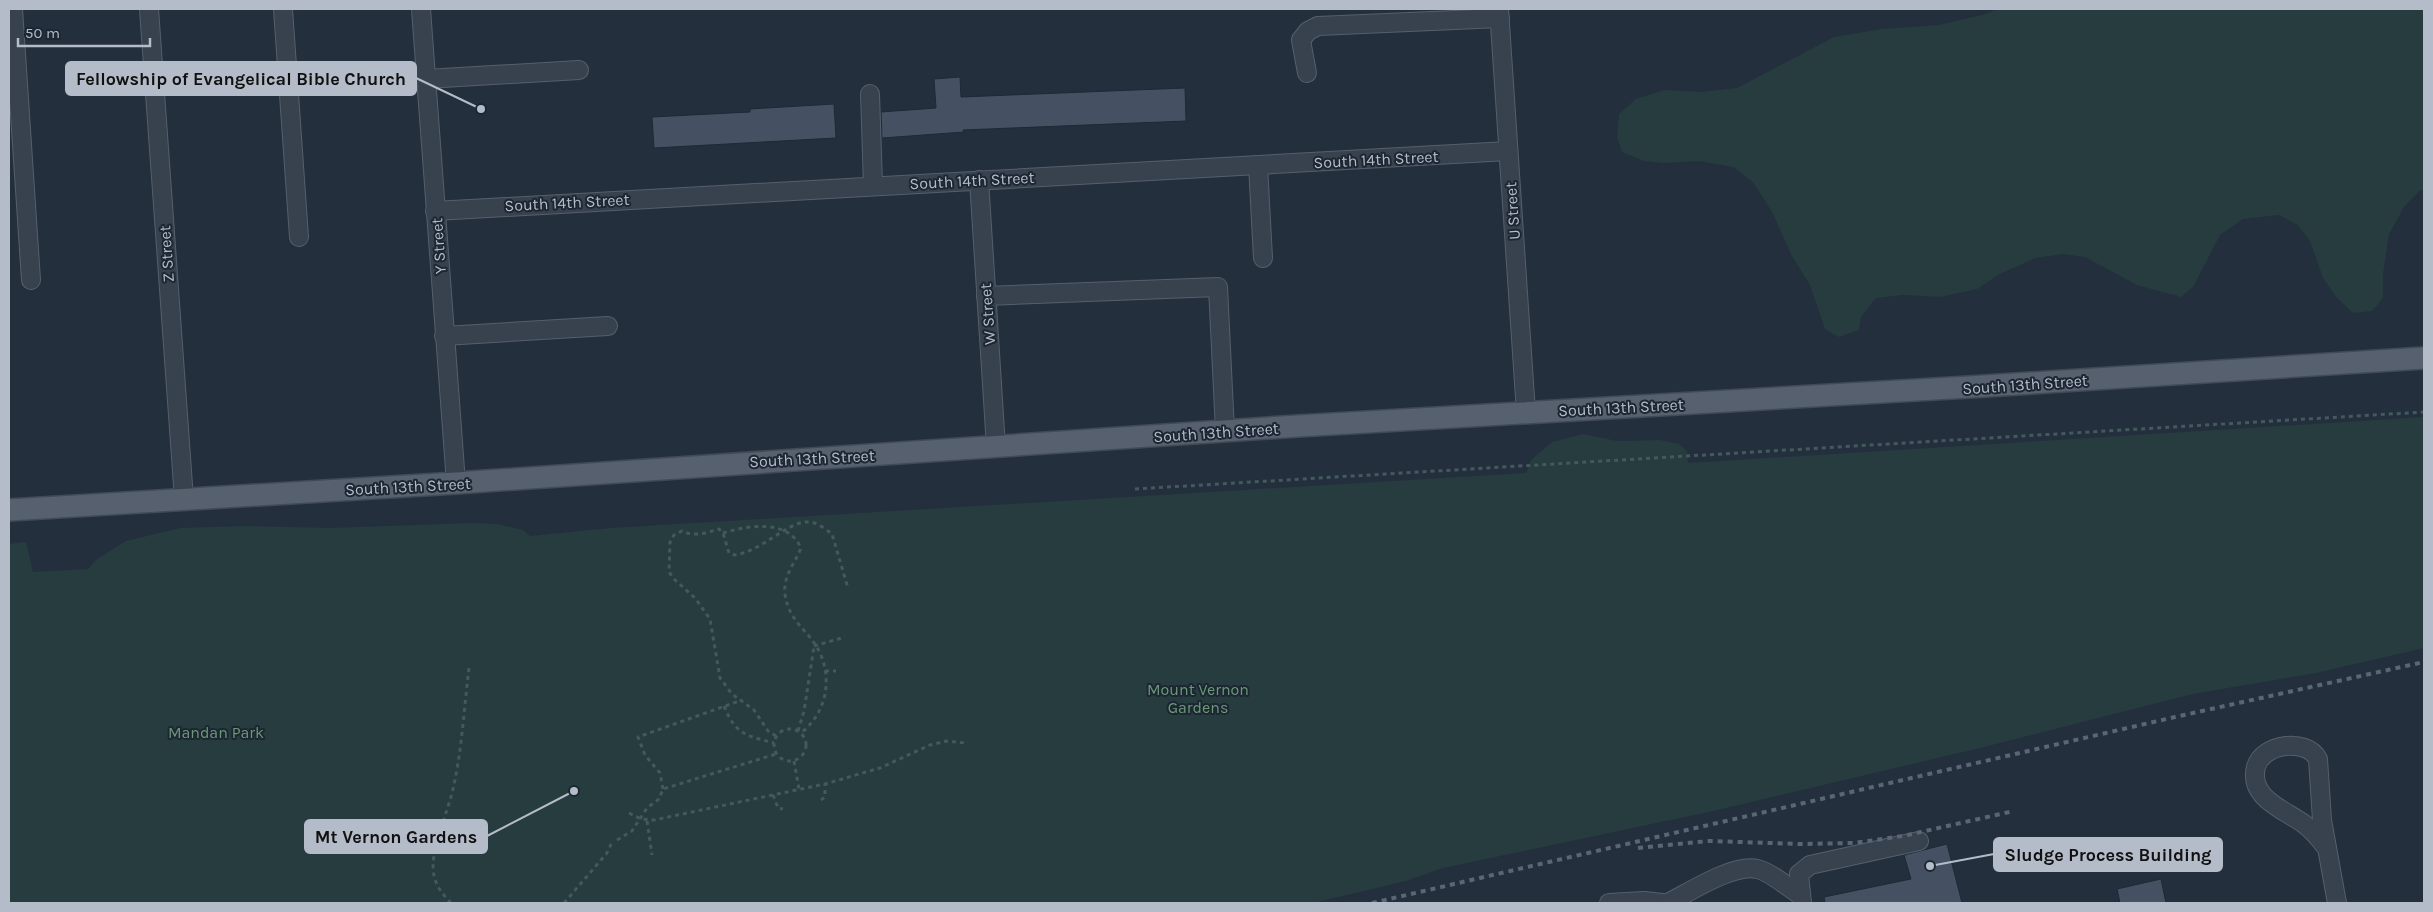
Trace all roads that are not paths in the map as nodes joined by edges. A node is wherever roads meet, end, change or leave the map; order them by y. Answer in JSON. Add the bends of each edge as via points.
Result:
{"nodes":[{"id":1,"x":13,"y":9,"type":"edge"},
{"id":2,"x":149,"y":9,"type":"edge"},
{"id":3,"x":283,"y":9,"type":"edge"},
{"id":4,"x":421,"y":9,"type":"edge"},
{"id":5,"x":1499,"y":13,"type":"edge"},
{"id":6,"x":579,"y":70,"type":"dead end"},
{"id":7,"x":1307,"y":73,"type":"dead end"},
{"id":8,"x":426,"y":79,"type":"junction"},
{"id":9,"x":870,"y":94,"type":"dead end"},
{"id":10,"x":1508,"y":151,"type":"junction"},
{"id":11,"x":1258,"y":165,"type":"junction"},
{"id":12,"x":979,"y":180,"type":"junction"},
{"id":13,"x":873,"y":186,"type":"junction"},
{"id":14,"x":435,"y":210,"type":"junction"},
{"id":15,"x":300,"y":237,"type":"dead end"},
{"id":16,"x":1263,"y":258,"type":"dead end"},
{"id":17,"x":31,"y":280,"type":"dead end"},
{"id":18,"x":986,"y":296,"type":"junction"},
{"id":19,"x":608,"y":326,"type":"dead end"},
{"id":20,"x":444,"y":336,"type":"junction"},
{"id":21,"x":2424,"y":358,"type":"edge"},
{"id":22,"x":1526,"y":413,"type":"junction"},
{"id":23,"x":1226,"y":431,"type":"junction"},
{"id":24,"x":996,"y":447,"type":"junction"},
{"id":25,"x":456,"y":483,"type":"junction"},
{"id":26,"x":184,"y":499,"type":"junction"},
{"id":27,"x":9,"y":510,"type":"edge"},
{"id":28,"x":1919,"y":841,"type":"dead end"},
{"id":29,"x":2325,"y":846,"type":"junction"},
{"id":30,"x":1801,"y":899,"type":"edge"},
{"id":31,"x":1609,"y":903,"type":"edge"},
{"id":32,"x":1662,"y":903,"type":"edge"},
{"id":33,"x":1668,"y":903,"type":"edge"},
{"id":34,"x":2337,"y":903,"type":"edge"}],
"edges":[{"from":1,"to":17,"type":"street"},
{"from":2,"to":26,"type":"street","name":"Z Street"},
{"from":3,"to":15,"type":"street"},
{"from":4,"to":8,"type":"street","name":"Y Street"},
{"from":5,"to":7,"type":"street","via":[[1318,26],[1301,40]]},
{"from":5,"to":10,"type":"street","name":"U Street"},
{"from":6,"to":8,"type":"street"},
{"from":8,"to":14,"type":"street","name":"Y Street"},
{"from":9,"to":13,"type":"street"},
{"from":10,"to":11,"type":"street","name":"South 14th Street"},
{"from":10,"to":22,"type":"street","name":"U Street"},
{"from":11,"to":12,"type":"street","name":"South 14th Street"},
{"from":11,"to":16,"type":"street"},
{"from":12,"to":13,"type":"street","name":"South 14th Street"},
{"from":12,"to":18,"type":"street","name":"W Street"},
{"from":13,"to":14,"type":"street","name":"South 14th Street"},
{"from":14,"to":20,"type":"street","name":"Y Street"},
{"from":18,"to":23,"type":"street","via":[[1218,287]]},
{"from":18,"to":24,"type":"street","name":"W Street"},
{"from":19,"to":20,"type":"street"},
{"from":20,"to":25,"type":"street","name":"Y Street"},
{"from":21,"to":22,"type":"main road","name":"South 13th Street"},
{"from":22,"to":23,"type":"main road","name":"South 13th Street"},
{"from":23,"to":24,"type":"main road","name":"South 13th Street"},
{"from":24,"to":25,"type":"main road","name":"South 13th Street"},
{"from":25,"to":26,"type":"main road","name":"South 13th Street"},
{"from":26,"to":27,"type":"main road","name":"South 13th Street"},
{"from":28,"to":30,"type":"street","via":[[1810,865],[1799,874]]},
{"from":29,"to":29,"type":"street","via":[[2318,759],[2314,751],[2293,745],[2267,754],[2256,766],[2255,781],[2264,798],[2305,824]]},
{"from":29,"to":34,"type":"street"},
{"from":30,"to":33,"type":"street","via":[[1757,868],[1708,880]]},
{"from":31,"to":32,"type":"street"}]}
